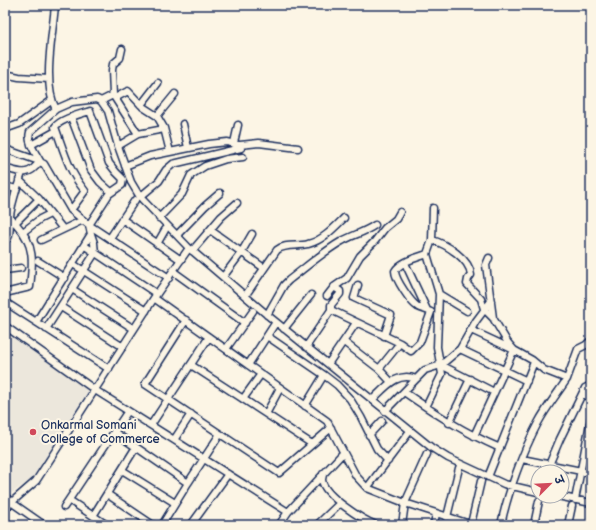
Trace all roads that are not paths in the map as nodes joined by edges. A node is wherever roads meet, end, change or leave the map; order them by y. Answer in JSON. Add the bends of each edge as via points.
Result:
{"nodes":[{"id":1,"x":55,"y":5,"type":"edge"},
{"id":2,"x":122,"y":49,"type":"dead end"},
{"id":3,"x":5,"y":74,"type":"edge"},
{"id":4,"x":49,"y":79,"type":"junction"},
{"id":5,"x":158,"y":83,"type":"dead end"},
{"id":6,"x":175,"y":94,"type":"dead end"},
{"id":7,"x":114,"y":96,"type":"junction"},
{"id":8,"x":51,"y":101,"type":"junction"},
{"id":9,"x":101,"y":101,"type":"junction"},
{"id":10,"x":141,"y":105,"type":"junction"},
{"id":11,"x":56,"y":108,"type":"junction"},
{"id":12,"x":157,"y":116,"type":"junction"},
{"id":13,"x":71,"y":117,"type":"junction"},
{"id":14,"x":183,"y":124,"type":"dead end"},
{"id":15,"x":238,"y":126,"type":"dead end"},
{"id":16,"x":164,"y":128,"type":"junction"},
{"id":17,"x":5,"y":129,"type":"edge"},
{"id":18,"x":56,"y":131,"type":"junction"},
{"id":19,"x":138,"y":134,"type":"junction"},
{"id":20,"x":234,"y":143,"type":"junction"},
{"id":21,"x":31,"y":145,"type":"junction"},
{"id":22,"x":240,"y":145,"type":"junction"},
{"id":23,"x":118,"y":146,"type":"junction"},
{"id":24,"x":188,"y":148,"type":"junction"},
{"id":25,"x":298,"y":148,"type":"dead end"},
{"id":26,"x":5,"y":149,"type":"edge"},
{"id":27,"x":170,"y":152,"type":"junction"},
{"id":28,"x":243,"y":157,"type":"dead end"},
{"id":29,"x":42,"y":162,"type":"junction"},
{"id":30,"x":125,"y":166,"type":"junction"},
{"id":31,"x":5,"y":168,"type":"edge"},
{"id":32,"x":22,"y":173,"type":"junction"},
{"id":33,"x":19,"y":180,"type":"junction"},
{"id":34,"x":5,"y":186,"type":"edge"},
{"id":35,"x":16,"y":188,"type":"junction"},
{"id":36,"x":111,"y":192,"type":"junction"},
{"id":37,"x":220,"y":193,"type":"dead end"},
{"id":38,"x":39,"y":199,"type":"junction"},
{"id":39,"x":137,"y":199,"type":"junction"},
{"id":40,"x":237,"y":203,"type":"dead end"},
{"id":41,"x":8,"y":206,"type":"edge"},
{"id":42,"x":433,"y":208,"type":"dead end"},
{"id":43,"x":71,"y":210,"type":"junction"},
{"id":44,"x":400,"y":212,"type":"dead end"},
{"id":45,"x":50,"y":214,"type":"junction"},
{"id":46,"x":7,"y":216,"type":"edge"},
{"id":47,"x":159,"y":218,"type":"junction"},
{"id":48,"x":344,"y":218,"type":"dead end"},
{"id":49,"x":122,"y":219,"type":"junction"},
{"id":50,"x":83,"y":220,"type":"junction"},
{"id":51,"x":15,"y":223,"type":"junction"},
{"id":52,"x":89,"y":225,"type":"junction"},
{"id":53,"x":375,"y":225,"type":"dead end"},
{"id":54,"x":63,"y":229,"type":"junction"},
{"id":55,"x":165,"y":230,"type":"dead end"},
{"id":56,"x":210,"y":230,"type":"junction"},
{"id":57,"x":24,"y":232,"type":"junction"},
{"id":58,"x":91,"y":234,"type":"junction"},
{"id":59,"x":252,"y":234,"type":"dead end"},
{"id":60,"x":177,"y":236,"type":"junction"},
{"id":61,"x":110,"y":238,"type":"junction"},
{"id":62,"x":5,"y":240,"type":"edge"},
{"id":63,"x":41,"y":240,"type":"dead end"},
{"id":64,"x":432,"y":240,"type":"junction"},
{"id":65,"x":157,"y":244,"type":"junction"},
{"id":66,"x":85,"y":246,"type":"junction"},
{"id":67,"x":189,"y":250,"type":"junction"},
{"id":68,"x":95,"y":253,"type":"junction"},
{"id":69,"x":241,"y":253,"type":"junction"},
{"id":70,"x":427,"y":254,"type":"junction"},
{"id":71,"x":489,"y":258,"type":"dead end"},
{"id":72,"x":181,"y":260,"type":"junction"},
{"id":73,"x":38,"y":261,"type":"dead end"},
{"id":74,"x":405,"y":263,"type":"junction"},
{"id":75,"x":73,"y":264,"type":"junction"},
{"id":76,"x":21,"y":268,"type":"dead end"},
{"id":77,"x":264,"y":268,"type":"junction"},
{"id":78,"x":5,"y":270,"type":"edge"},
{"id":79,"x":84,"y":271,"type":"junction"},
{"id":80,"x":174,"y":272,"type":"junction"},
{"id":81,"x":223,"y":277,"type":"junction"},
{"id":82,"x":64,"y":278,"type":"junction"},
{"id":83,"x":169,"y":278,"type":"junction"},
{"id":84,"x":358,"y":285,"type":"dead end"},
{"id":85,"x":334,"y":287,"type":"junction"},
{"id":86,"x":72,"y":289,"type":"junction"},
{"id":87,"x":5,"y":293,"type":"edge"},
{"id":88,"x":439,"y":294,"type":"junction"},
{"id":89,"x":311,"y":295,"type":"dead end"},
{"id":90,"x":156,"y":296,"type":"junction"},
{"id":91,"x":245,"y":296,"type":"junction"},
{"id":92,"x":327,"y":296,"type":"dead end"},
{"id":93,"x":490,"y":301,"type":"junction"},
{"id":94,"x":5,"y":302,"type":"edge"},
{"id":95,"x":61,"y":307,"type":"junction"},
{"id":96,"x":484,"y":309,"type":"junction"},
{"id":97,"x":330,"y":310,"type":"junction"},
{"id":98,"x":427,"y":310,"type":"junction"},
{"id":99,"x":253,"y":311,"type":"dead end"},
{"id":100,"x":467,"y":311,"type":"dead end"},
{"id":101,"x":146,"y":312,"type":"junction"},
{"id":102,"x":267,"y":315,"type":"junction"},
{"id":103,"x":493,"y":318,"type":"junction"},
{"id":104,"x":186,"y":320,"type":"junction"},
{"id":105,"x":36,"y":322,"type":"junction"},
{"id":106,"x":245,"y":323,"type":"junction"},
{"id":107,"x":356,"y":323,"type":"junction"},
{"id":108,"x":274,"y":325,"type":"junction"},
{"id":109,"x":5,"y":326,"type":"edge"},
{"id":110,"x":46,"y":328,"type":"junction"},
{"id":111,"x":134,"y":329,"type":"junction"},
{"id":112,"x":284,"y":329,"type":"junction"},
{"id":113,"x":471,"y":330,"type":"junction"},
{"id":114,"x":267,"y":336,"type":"junction"},
{"id":115,"x":384,"y":336,"type":"junction"},
{"id":116,"x":209,"y":337,"type":"junction"},
{"id":117,"x":344,"y":342,"type":"junction"},
{"id":118,"x":588,"y":342,"type":"dead end"},
{"id":119,"x":400,"y":343,"type":"junction"},
{"id":120,"x":123,"y":347,"type":"junction"},
{"id":121,"x":306,"y":347,"type":"junction"},
{"id":122,"x":226,"y":349,"type":"junction"},
{"id":123,"x":460,"y":349,"type":"junction"},
{"id":124,"x":514,"y":350,"type":"junction"},
{"id":125,"x":534,"y":362,"type":"junction"},
{"id":126,"x":191,"y":364,"type":"junction"},
{"id":127,"x":328,"y":364,"type":"junction"},
{"id":128,"x":248,"y":365,"type":"junction"},
{"id":129,"x":441,"y":365,"type":"junction"},
{"id":130,"x":109,"y":369,"type":"junction"},
{"id":131,"x":378,"y":369,"type":"junction"},
{"id":132,"x":505,"y":371,"type":"junction"},
{"id":133,"x":261,"y":374,"type":"junction"},
{"id":134,"x":324,"y":375,"type":"junction"},
{"id":135,"x":416,"y":379,"type":"junction"},
{"id":136,"x":567,"y":379,"type":"junction"},
{"id":137,"x":470,"y":380,"type":"junction"},
{"id":138,"x":527,"y":381,"type":"junction"},
{"id":139,"x":391,"y":382,"type":"junction"},
{"id":140,"x":591,"y":385,"type":"edge"},
{"id":141,"x":280,"y":388,"type":"junction"},
{"id":142,"x":95,"y":390,"type":"junction"},
{"id":143,"x":404,"y":392,"type":"junction"},
{"id":144,"x":494,"y":392,"type":"junction"},
{"id":145,"x":583,"y":392,"type":"junction"},
{"id":146,"x":168,"y":399,"type":"junction"},
{"id":147,"x":243,"y":399,"type":"junction"},
{"id":148,"x":372,"y":400,"type":"junction"},
{"id":149,"x":591,"y":400,"type":"edge"},
{"id":150,"x":305,"y":406,"type":"junction"},
{"id":151,"x":426,"y":407,"type":"junction"},
{"id":152,"x":128,"y":411,"type":"junction"},
{"id":153,"x":385,"y":411,"type":"junction"},
{"id":154,"x":191,"y":414,"type":"junction"},
{"id":155,"x":266,"y":414,"type":"junction"},
{"id":156,"x":591,"y":418,"type":"edge"},
{"id":157,"x":382,"y":421,"type":"dead end"},
{"id":158,"x":449,"y":423,"type":"junction"},
{"id":159,"x":151,"y":425,"type":"junction"},
{"id":160,"x":331,"y":428,"type":"junction"},
{"id":161,"x":114,"y":432,"type":"junction"},
{"id":162,"x":407,"y":433,"type":"junction"},
{"id":163,"x":220,"y":434,"type":"junction"},
{"id":164,"x":369,"y":435,"type":"junction"},
{"id":165,"x":474,"y":436,"type":"junction"},
{"id":166,"x":174,"y":440,"type":"junction"},
{"id":167,"x":312,"y":444,"type":"junction"},
{"id":168,"x":136,"y":447,"type":"junction"},
{"id":169,"x":500,"y":448,"type":"junction"},
{"id":170,"x":344,"y":453,"type":"junction"},
{"id":171,"x":428,"y":454,"type":"dead end"},
{"id":172,"x":204,"y":459,"type":"junction"},
{"id":173,"x":522,"y":459,"type":"junction"},
{"id":174,"x":388,"y":461,"type":"junction"},
{"id":175,"x":544,"y":464,"type":"edge"},
{"id":176,"x":549,"y":464,"type":"edge"},
{"id":177,"x":459,"y":468,"type":"dead end"},
{"id":178,"x":570,"y":469,"type":"edge"},
{"id":179,"x":122,"y":470,"type":"junction"},
{"id":180,"x":580,"y":471,"type":"junction"},
{"id":181,"x":591,"y":473,"type":"edge"},
{"id":182,"x":228,"y":474,"type":"junction"},
{"id":183,"x":323,"y":474,"type":"junction"},
{"id":184,"x":488,"y":477,"type":"junction"},
{"id":185,"x":481,"y":481,"type":"dead end"},
{"id":186,"x":188,"y":483,"type":"junction"},
{"id":187,"x":368,"y":488,"type":"junction"},
{"id":188,"x":511,"y":490,"type":"junction"},
{"id":189,"x":530,"y":491,"type":"edge"},
{"id":190,"x":107,"y":494,"type":"junction"},
{"id":191,"x":5,"y":496,"type":"edge"},
{"id":192,"x":570,"y":499,"type":"edge"},
{"id":193,"x":68,"y":500,"type":"junction"},
{"id":194,"x":575,"y":500,"type":"junction"},
{"id":195,"x":11,"y":502,"type":"junction"},
{"id":196,"x":176,"y":503,"type":"junction"},
{"id":197,"x":340,"y":503,"type":"junction"},
{"id":198,"x":405,"y":503,"type":"junction"},
{"id":199,"x":591,"y":503,"type":"edge"},
{"id":200,"x":538,"y":504,"type":"edge"},
{"id":201,"x":572,"y":506,"type":"dead end"},
{"id":202,"x":64,"y":507,"type":"dead end"},
{"id":203,"x":5,"y":508,"type":"edge"},
{"id":204,"x":288,"y":512,"type":"junction"},
{"id":205,"x":436,"y":514,"type":"junction"},
{"id":206,"x":93,"y":516,"type":"junction"},
{"id":207,"x":447,"y":517,"type":"junction"},
{"id":208,"x":319,"y":523,"type":"edge"},
{"id":209,"x":41,"y":524,"type":"edge"},
{"id":210,"x":372,"y":524,"type":"edge"},
{"id":211,"x":107,"y":525,"type":"edge"},
{"id":212,"x":153,"y":525,"type":"edge"},
{"id":213,"x":162,"y":525,"type":"edge"},
{"id":214,"x":191,"y":525,"type":"edge"},
{"id":215,"x":279,"y":525,"type":"edge"},
{"id":216,"x":327,"y":525,"type":"edge"},
{"id":217,"x":402,"y":525,"type":"edge"},
{"id":218,"x":434,"y":525,"type":"edge"},
{"id":219,"x":472,"y":525,"type":"edge"},
{"id":220,"x":501,"y":525,"type":"edge"},
{"id":221,"x":534,"y":525,"type":"edge"},
{"id":222,"x":568,"y":525,"type":"edge"}],
"edges":[{"from":1,"to":4,"type":"street"},
{"from":2,"to":7,"type":"street","via":[[120,58],[113,64]]},
{"from":3,"to":4,"type":"street"},
{"from":4,"to":8,"type":"street"},
{"from":5,"to":10,"type":"street"},
{"from":6,"to":12,"type":"street"},
{"from":7,"to":9,"type":"street"},
{"from":7,"to":10,"type":"street","via":[[128,91]]},
{"from":7,"to":19,"type":"street"},
{"from":8,"to":11,"type":"street"},
{"from":8,"to":17,"type":"street","via":[[19,124]]},
{"from":9,"to":11,"type":"street","via":[[97,99],[72,102]]},
{"from":9,"to":23,"type":"street","via":[[108,111]]},
{"from":10,"to":12,"type":"street"},
{"from":11,"to":21,"type":"street","via":[[30,132]]},
{"from":12,"to":16,"type":"street"},
{"from":13,"to":18,"type":"street","via":[[56,124]]},
{"from":13,"to":36,"type":"street","via":[[92,170]]},
{"from":13,"to":36,"type":"street","via":[[90,111],[109,163],[123,179],[122,185]]},
{"from":14,"to":24,"type":"street"},
{"from":15,"to":20,"type":"street"},
{"from":16,"to":19,"type":"street"},
{"from":16,"to":27,"type":"street"},
{"from":18,"to":21,"type":"street"},
{"from":18,"to":43,"type":"street","via":[[77,181],[85,191]]},
{"from":19,"to":23,"type":"street"},
{"from":20,"to":22,"type":"street"},
{"from":20,"to":24,"type":"street"},
{"from":21,"to":29,"type":"street"},
{"from":22,"to":25,"type":"street","via":[[259,143]]},
{"from":22,"to":39,"type":"street","via":[[241,148],[173,164]]},
{"from":23,"to":30,"type":"street"},
{"from":24,"to":27,"type":"street"},
{"from":26,"to":29,"type":"street"},
{"from":27,"to":30,"type":"street","via":[[150,156]]},
{"from":28,"to":47,"type":"street","via":[[205,166],[190,175],[182,194]]},
{"from":29,"to":32,"type":"street","via":[[32,170]]},
{"from":29,"to":43,"type":"street"},
{"from":30,"to":39,"type":"street"},
{"from":31,"to":32,"type":"street"},
{"from":32,"to":33,"type":"street"},
{"from":33,"to":35,"type":"street"},
{"from":33,"to":38,"type":"street"},
{"from":34,"to":35,"type":"street"},
{"from":35,"to":41,"type":"street"},
{"from":36,"to":52,"type":"street"},
{"from":37,"to":60,"type":"street","via":[[204,206]]},
{"from":38,"to":45,"type":"street"},
{"from":38,"to":51,"type":"street"},
{"from":39,"to":47,"type":"street"},
{"from":39,"to":49,"type":"street"},
{"from":40,"to":56,"type":"street"},
{"from":41,"to":46,"type":"street"},
{"from":42,"to":64,"type":"street"},
{"from":43,"to":50,"type":"street"},
{"from":44,"to":85,"type":"street","via":[[360,256],[347,278]]},
{"from":45,"to":54,"type":"street"},
{"from":45,"to":57,"type":"street"},
{"from":46,"to":51,"type":"street"},
{"from":46,"to":62,"type":"street","via":[[10,234]]},
{"from":47,"to":60,"type":"street"},
{"from":48,"to":77,"type":"street","via":[[315,241],[280,248]]},
{"from":49,"to":61,"type":"street"},
{"from":49,"to":65,"type":"street"},
{"from":50,"to":52,"type":"street"},
{"from":50,"to":54,"type":"street"},
{"from":51,"to":57,"type":"street"},
{"from":52,"to":58,"type":"street"},
{"from":52,"to":61,"type":"street"},
{"from":53,"to":102,"type":"street","via":[[366,232],[341,242],[289,280]]},
{"from":54,"to":63,"type":"street"},
{"from":55,"to":65,"type":"street"},
{"from":56,"to":67,"type":"street"},
{"from":56,"to":69,"type":"street"},
{"from":57,"to":87,"type":"street","via":[[29,241],[33,263],[30,287]]},
{"from":58,"to":66,"type":"street"},
{"from":58,"to":68,"type":"street"},
{"from":59,"to":69,"type":"street"},
{"from":60,"to":67,"type":"street"},
{"from":61,"to":83,"type":"street"},
{"from":64,"to":70,"type":"street"},
{"from":64,"to":96,"type":"street","via":[[446,246],[469,265],[471,275],[467,284],[481,299]]},
{"from":65,"to":72,"type":"street"},
{"from":66,"to":68,"type":"street"},
{"from":66,"to":75,"type":"street"},
{"from":67,"to":72,"type":"street"},
{"from":67,"to":81,"type":"street"},
{"from":68,"to":79,"type":"street"},
{"from":68,"to":90,"type":"street"},
{"from":69,"to":77,"type":"street"},
{"from":69,"to":81,"type":"street"},
{"from":70,"to":74,"type":"street"},
{"from":70,"to":88,"type":"street"},
{"from":71,"to":93,"type":"street","via":[[486,265]]},
{"from":72,"to":80,"type":"street"},
{"from":73,"to":82,"type":"street"},
{"from":74,"to":98,"type":"street"},
{"from":74,"to":98,"type":"street","via":[[395,271],[397,279],[419,308]]},
{"from":75,"to":79,"type":"street"},
{"from":75,"to":82,"type":"street"},
{"from":76,"to":78,"type":"street"},
{"from":77,"to":91,"type":"street"},
{"from":79,"to":86,"type":"street"},
{"from":79,"to":101,"type":"street"},
{"from":80,"to":83,"type":"street"},
{"from":80,"to":106,"type":"street"},
{"from":81,"to":91,"type":"street"},
{"from":82,"to":105,"type":"street"},
{"from":83,"to":90,"type":"street"},
{"from":84,"to":115,"type":"street","via":[[354,298],[390,315]]},
{"from":85,"to":92,"type":"street"},
{"from":85,"to":97,"type":"street","via":[[340,293]]},
{"from":86,"to":95,"type":"street"},
{"from":86,"to":111,"type":"street"},
{"from":88,"to":100,"type":"street"},
{"from":88,"to":129,"type":"street","via":[[437,347]]},
{"from":89,"to":112,"type":"street"},
{"from":90,"to":101,"type":"street"},
{"from":90,"to":104,"type":"street"},
{"from":91,"to":102,"type":"street"},
{"from":93,"to":96,"type":"street"},
{"from":93,"to":103,"type":"street"},
{"from":94,"to":105,"type":"street"},
{"from":95,"to":110,"type":"street"},
{"from":95,"to":120,"type":"street"},
{"from":96,"to":103,"type":"street"},
{"from":96,"to":113,"type":"street"},
{"from":97,"to":107,"type":"street"},
{"from":97,"to":121,"type":"street"},
{"from":98,"to":119,"type":"street","via":[[431,312],[418,345],[411,351]]},
{"from":99,"to":106,"type":"street"},
{"from":101,"to":111,"type":"street"},
{"from":102,"to":108,"type":"street"},
{"from":103,"to":124,"type":"street"},
{"from":104,"to":116,"type":"street"},
{"from":104,"to":146,"type":"street","via":[[145,384]]},
{"from":105,"to":110,"type":"street"},
{"from":106,"to":122,"type":"street"},
{"from":107,"to":115,"type":"street"},
{"from":107,"to":117,"type":"street"},
{"from":108,"to":112,"type":"street"},
{"from":108,"to":114,"type":"street"},
{"from":109,"to":142,"type":"street"},
{"from":110,"to":130,"type":"street"},
{"from":111,"to":120,"type":"street"},
{"from":112,"to":121,"type":"street"},
{"from":113,"to":123,"type":"street"},
{"from":113,"to":124,"type":"street"},
{"from":114,"to":128,"type":"street"},
{"from":114,"to":134,"type":"street"},
{"from":115,"to":119,"type":"street"},
{"from":116,"to":122,"type":"street"},
{"from":116,"to":126,"type":"street"},
{"from":117,"to":127,"type":"street"},
{"from":117,"to":131,"type":"street"},
{"from":118,"to":136,"type":"street","via":[[578,349]]},
{"from":119,"to":131,"type":"street"},
{"from":120,"to":130,"type":"street"},
{"from":121,"to":127,"type":"street"},
{"from":122,"to":128,"type":"street"},
{"from":123,"to":129,"type":"street"},
{"from":123,"to":132,"type":"street"},
{"from":124,"to":125,"type":"street"},
{"from":124,"to":132,"type":"street"},
{"from":125,"to":136,"type":"street","via":[[544,370]]},
{"from":125,"to":138,"type":"street"},
{"from":126,"to":146,"type":"street"},
{"from":126,"to":147,"type":"street"},
{"from":127,"to":148,"type":"street"},
{"from":128,"to":133,"type":"street"},
{"from":129,"to":135,"type":"street","via":[[425,370]]},
{"from":129,"to":137,"type":"street"},
{"from":129,"to":151,"type":"street","via":[[442,374]]},
{"from":130,"to":142,"type":"street"},
{"from":131,"to":139,"type":"street"},
{"from":132,"to":138,"type":"street"},
{"from":132,"to":144,"type":"street"},
{"from":133,"to":141,"type":"street"},
{"from":133,"to":147,"type":"street"},
{"from":134,"to":150,"type":"street"},
{"from":134,"to":164,"type":"street","via":[[350,399]]},
{"from":135,"to":139,"type":"street","via":[[401,376]]},
{"from":135,"to":143,"type":"street"},
{"from":136,"to":173,"type":"street","via":[[538,424]]},
{"from":137,"to":144,"type":"street"},
{"from":137,"to":158,"type":"street"},
{"from":138,"to":169,"type":"street"},
{"from":139,"to":148,"type":"street"},
{"from":140,"to":145,"type":"street"},
{"from":141,"to":150,"type":"street"},
{"from":141,"to":155,"type":"street"},
{"from":142,"to":152,"type":"street"},
{"from":142,"to":195,"type":"street","via":[[36,482]]},
{"from":143,"to":151,"type":"street"},
{"from":143,"to":153,"type":"street"},
{"from":144,"to":165,"type":"street"},
{"from":145,"to":149,"type":"street"},
{"from":145,"to":176,"type":"street"},
{"from":146,"to":154,"type":"street"},
{"from":146,"to":159,"type":"street"},
{"from":147,"to":155,"type":"street"},
{"from":148,"to":153,"type":"street"},
{"from":150,"to":160,"type":"street","via":[[327,421]]},
{"from":151,"to":158,"type":"street"},
{"from":152,"to":159,"type":"street"},
{"from":152,"to":161,"type":"street"},
{"from":153,"to":162,"type":"street"},
{"from":154,"to":163,"type":"street"},
{"from":154,"to":166,"type":"street"},
{"from":155,"to":167,"type":"street"},
{"from":156,"to":180,"type":"street"},
{"from":157,"to":164,"type":"street"},
{"from":158,"to":165,"type":"street"},
{"from":159,"to":166,"type":"street"},
{"from":160,"to":167,"type":"street"},
{"from":160,"to":170,"type":"street"},
{"from":161,"to":168,"type":"street"},
{"from":161,"to":193,"type":"street"},
{"from":162,"to":174,"type":"street"},
{"from":162,"to":184,"type":"street","via":[[448,458]]},
{"from":163,"to":167,"type":"street","via":[[279,473]]},
{"from":163,"to":172,"type":"street"},
{"from":164,"to":174,"type":"street"},
{"from":165,"to":169,"type":"street"},
{"from":166,"to":172,"type":"street"},
{"from":168,"to":179,"type":"street"},
{"from":168,"to":186,"type":"street"},
{"from":169,"to":184,"type":"street"},
{"from":170,"to":183,"type":"street"},
{"from":170,"to":187,"type":"street","via":[[356,476]]},
{"from":171,"to":198,"type":"street"},
{"from":172,"to":182,"type":"street"},
{"from":172,"to":186,"type":"street"},
{"from":173,"to":175,"type":"street"},
{"from":173,"to":188,"type":"street"},
{"from":174,"to":187,"type":"street"},
{"from":177,"to":207,"type":"street"},
{"from":178,"to":180,"type":"street"},
{"from":179,"to":190,"type":"street"},
{"from":179,"to":196,"type":"street"},
{"from":180,"to":181,"type":"street"},
{"from":180,"to":194,"type":"street"},
{"from":182,"to":204,"type":"street"},
{"from":182,"to":214,"type":"street"},
{"from":183,"to":197,"type":"street","via":[[325,487]]},
{"from":183,"to":204,"type":"street"},
{"from":184,"to":188,"type":"street"},
{"from":185,"to":219,"type":"street"},
{"from":186,"to":196,"type":"street"},
{"from":187,"to":198,"type":"street"},
{"from":188,"to":189,"type":"street"},
{"from":188,"to":220,"type":"street"},
{"from":190,"to":206,"type":"street"},
{"from":190,"to":212,"type":"street"},
{"from":191,"to":195,"type":"street"},
{"from":192,"to":194,"type":"street"},
{"from":193,"to":202,"type":"street"},
{"from":193,"to":206,"type":"street"},
{"from":194,"to":199,"type":"street"},
{"from":195,"to":203,"type":"street"},
{"from":195,"to":209,"type":"street"},
{"from":196,"to":213,"type":"street"},
{"from":197,"to":208,"type":"street"},
{"from":197,"to":210,"type":"street"},
{"from":198,"to":205,"type":"street"},
{"from":198,"to":217,"type":"street"},
{"from":200,"to":221,"type":"street"},
{"from":201,"to":222,"type":"street"},
{"from":204,"to":215,"type":"street"},
{"from":205,"to":207,"type":"street"},
{"from":205,"to":218,"type":"street"},
{"from":206,"to":211,"type":"street"},
{"from":207,"to":219,"type":"street"},
{"from":208,"to":216,"type":"street"}]}
